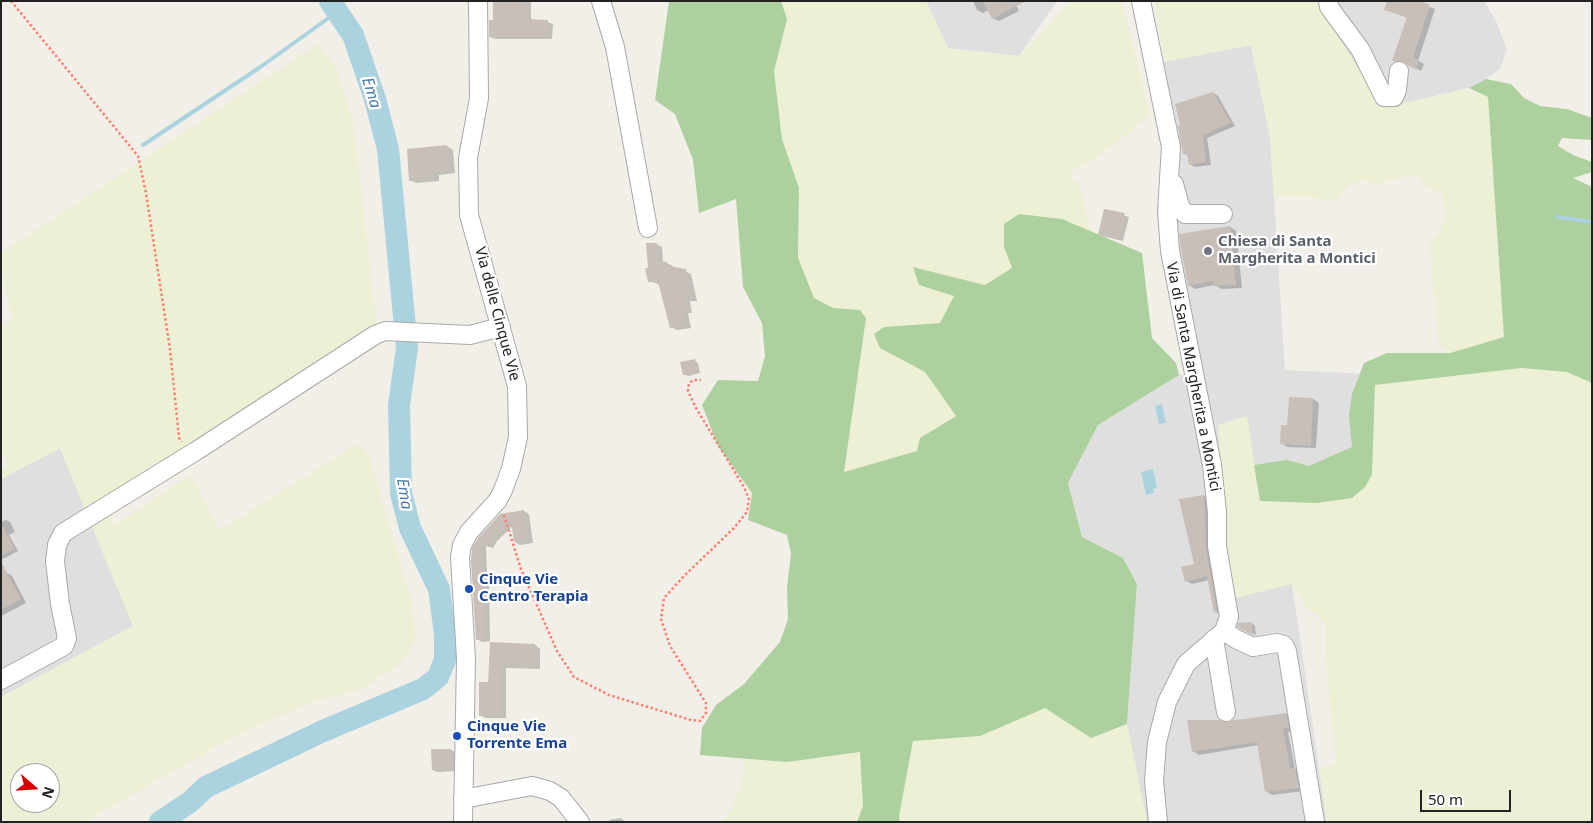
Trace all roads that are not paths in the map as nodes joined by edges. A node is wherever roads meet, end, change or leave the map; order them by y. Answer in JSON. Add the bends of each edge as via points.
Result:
{"nodes":[{"id":1,"x":478,"y":1,"type":"edge"},
{"id":2,"x":601,"y":1,"type":"edge"},
{"id":3,"x":1141,"y":1,"type":"edge"},
{"id":4,"x":1328,"y":1,"type":"edge"},
{"id":5,"x":1399,"y":71,"type":"dead end"},
{"id":6,"x":1171,"y":177,"type":"junction"},
{"id":7,"x":1223,"y":214,"type":"dead end"},
{"id":8,"x":648,"y":228,"type":"dead end"},
{"id":9,"x":501,"y":327,"type":"junction"},
{"id":10,"x":1219,"y":635,"type":"junction"},
{"id":11,"x":1,"y":680,"type":"edge"},
{"id":12,"x":1226,"y":712,"type":"dead end"},
{"id":13,"x":463,"y":798,"type":"junction"},
{"id":14,"x":463,"y":822,"type":"edge"},
{"id":15,"x":580,"y":822,"type":"edge"},
{"id":16,"x":1158,"y":822,"type":"edge"},
{"id":17,"x":1315,"y":822,"type":"edge"}],
"edges":[{"from":1,"to":9,"type":"street","name":"Via delle Cinque Vie","via":[[479,98],[468,158],[469,215]]},
{"from":2,"to":8,"type":"street","via":[[615,47]]},
{"from":3,"to":6,"type":"street","via":[[1171,147]]},
{"from":4,"to":5,"type":"street","via":[[1360,49],[1384,97],[1394,97]]},
{"from":6,"to":7,"type":"street","via":[[1180,206],[1186,214]]},
{"from":6,"to":10,"type":"street","name":"Via di Santa Margherita a Montici","via":[[1168,211],[1170,252],[1212,465],[1217,546],[1229,617]]},
{"from":9,"to":11,"type":"street","via":[[470,336],[384,331],[375,335],[63,533],[55,561],[67,638],[64,646]]},
{"from":9,"to":13,"type":"street","name":"Via delle Cinque Vie","via":[[517,386],[518,437],[503,490],[464,539],[460,557],[466,659]]},
{"from":10,"to":12,"type":"street","name":"Via di Santa Margherita a Montici"},
{"from":10,"to":16,"type":"street","via":[[1186,664],[1167,702],[1157,742],[1154,781]]},
{"from":10,"to":17,"type":"street","via":[[1253,647],[1284,645]]},
{"from":13,"to":14,"type":"street","name":"Via delle Cinque Vie"},
{"from":13,"to":15,"type":"street","via":[[532,786],[561,798]]}]}
